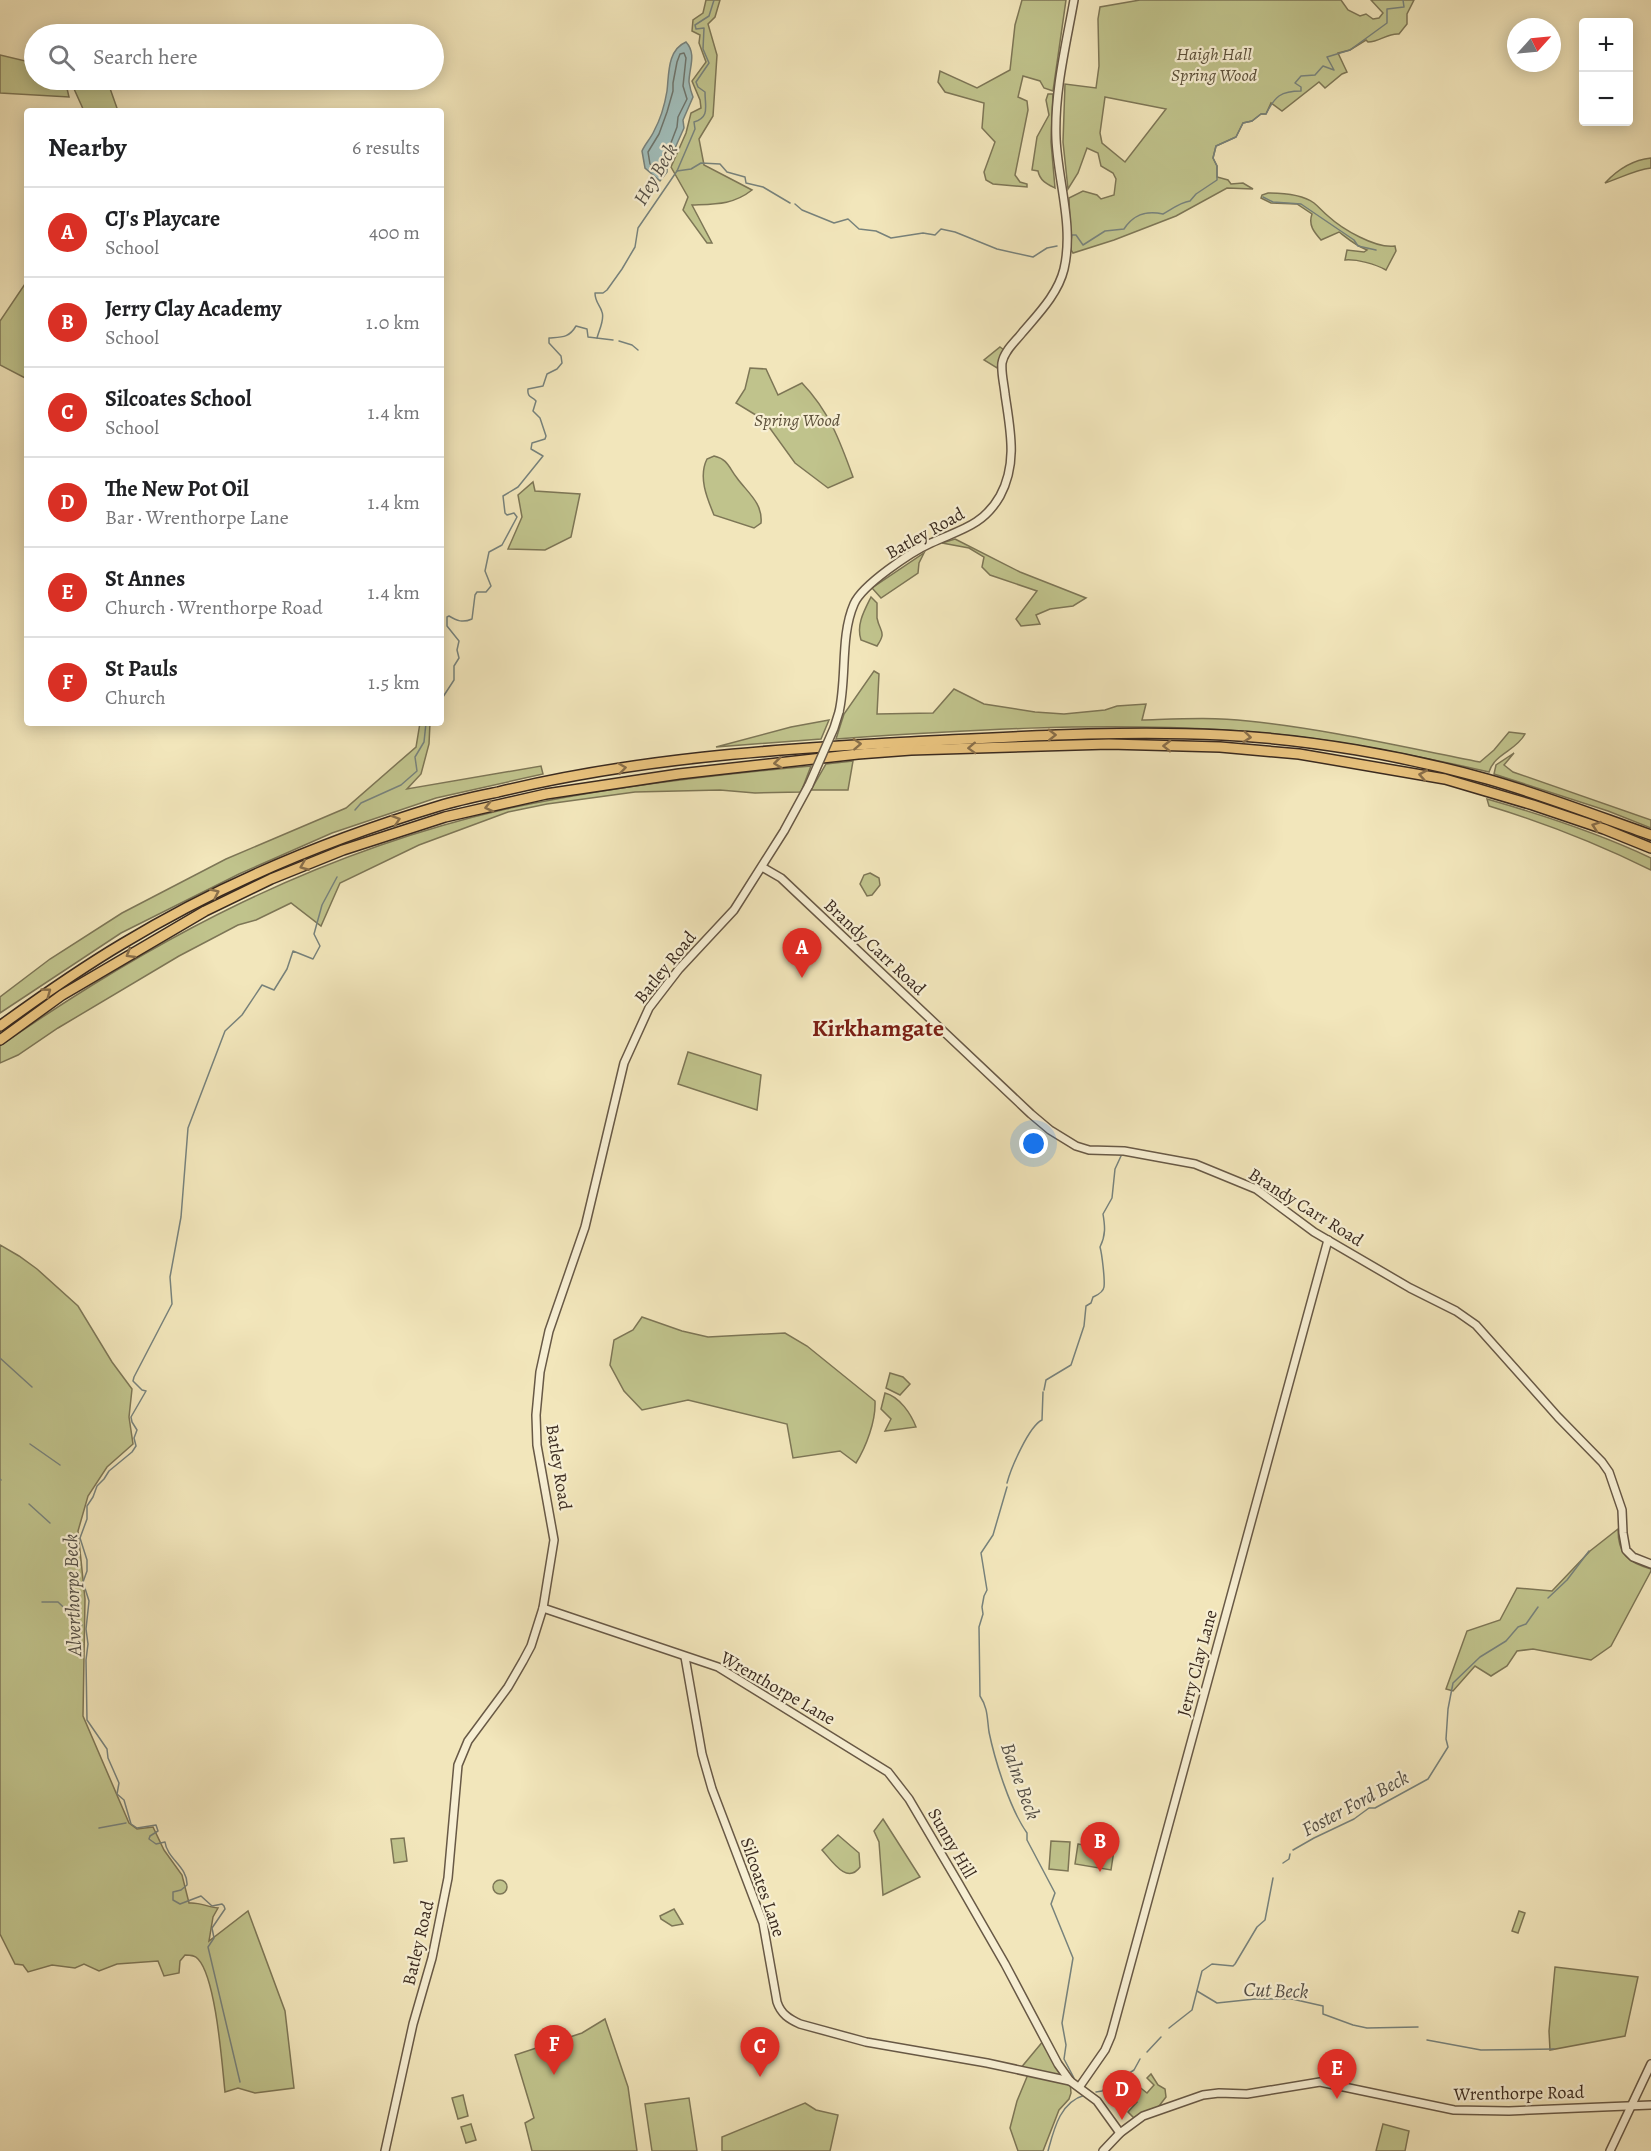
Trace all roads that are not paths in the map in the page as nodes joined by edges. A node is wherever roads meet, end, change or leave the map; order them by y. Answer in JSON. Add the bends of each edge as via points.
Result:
{"nodes":[{"id":1,"x":1074,"y":0,"type":"edge"},
{"id":2,"x":1651,"y":835,"type":"edge"},
{"id":3,"x":1651,"y":848,"type":"edge"},
{"id":4,"x":762,"y":867,"type":"junction"},
{"id":5,"x":0,"y":1026,"type":"edge"},
{"id":6,"x":0,"y":1040,"type":"edge"},
{"id":7,"x":1328,"y":1240,"type":"junction"},
{"id":8,"x":1651,"y":1564,"type":"edge"},
{"id":9,"x":543,"y":1608,"type":"junction"},
{"id":10,"x":685,"y":1656,"type":"junction"},
{"id":11,"x":888,"y":1772,"type":"joint"},
{"id":12,"x":1651,"y":2064,"type":"edge"},
{"id":13,"x":1070,"y":2080,"type":"junction"},
{"id":14,"x":1080,"y":2086,"type":"junction"},
{"id":15,"x":1651,"y":2105,"type":"edge"},
{"id":16,"x":1632,"y":2106,"type":"junction"},
{"id":17,"x":1120,"y":2133,"type":"junction"},
{"id":18,"x":385,"y":2151,"type":"edge"},
{"id":19,"x":1103,"y":2151,"type":"edge"},
{"id":20,"x":1610,"y":2151,"type":"edge"}],
"edges":[{"from":1,"to":4,"type":"street","name":"Batley Road","bridge":true,"via":[[1059,89],[1056,138],[1067,223],[1066,258],[1056,289],[1003,357],[1012,444],[1006,481],[977,522],[926,546],[870,583],[854,603],[848,622],[844,686],[834,728],[794,814]]},
{"from":5,"to":2,"type":"highway","one_way":true,"via":[[124,942],[268,868],[343,838],[442,805],[543,781],[682,759],[803,747],[1017,736],[1224,735],[1383,755],[1484,778]]},
{"from":3,"to":6,"type":"highway","one_way":true,"via":[[1604,829],[1444,779],[1299,754],[1220,747],[1109,744],[923,750],[679,774],[546,794],[445,817],[343,850],[205,911],[62,995]]},
{"from":4,"to":7,"type":"street","name":"Brandy Carr Road","via":[[782,878],[1031,1114],[1062,1138],[1089,1150],[1124,1151],[1195,1164],[1256,1189]]},
{"from":4,"to":9,"type":"street","name":"Batley Road","via":[[734,910],[661,989],[624,1063],[585,1227],[549,1331],[540,1372],[537,1445],[554,1540]]},
{"from":7,"to":8,"type":"street","name":"Brandy Carr Road","via":[[1476,1325],[1602,1462],[1618,1493],[1626,1550]]},
{"from":7,"to":14,"type":"street","name":"Jerry Clay Lane","via":[[1111,2036]]},
{"from":9,"to":10,"type":"street","name":"Wrenthorpe Lane"},
{"from":9,"to":18,"type":"street","name":"Batley Road","via":[[523,1661],[468,1742],[458,1765],[448,1878]]},
{"from":10,"to":11,"type":"street","name":"Wrenthorpe Lane","via":[[733,1676]]},
{"from":10,"to":13,"type":"street","name":"Silcoates Lane","via":[[712,1790],[763,1923],[777,2002],[786,2017],[866,2042]]},
{"from":11,"to":13,"type":"street","name":"Sunny Hill","via":[[909,1799],[1005,1964],[1048,2048]]},
{"from":12,"to":16,"type":"street"},
{"from":13,"to":14,"type":"street"},
{"from":14,"to":17,"type":"street","via":[[1097,2101]]},
{"from":15,"to":16,"type":"street","name":"Wrenthorpe Road"},
{"from":16,"to":17,"type":"street","name":"Wrenthorpe Road","via":[[1454,2110],[1320,2082],[1247,2094],[1203,2095],[1143,2116]]},
{"from":16,"to":20,"type":"street"},
{"from":17,"to":19,"type":"street","name":"Wrenthorpe Road"}]}
